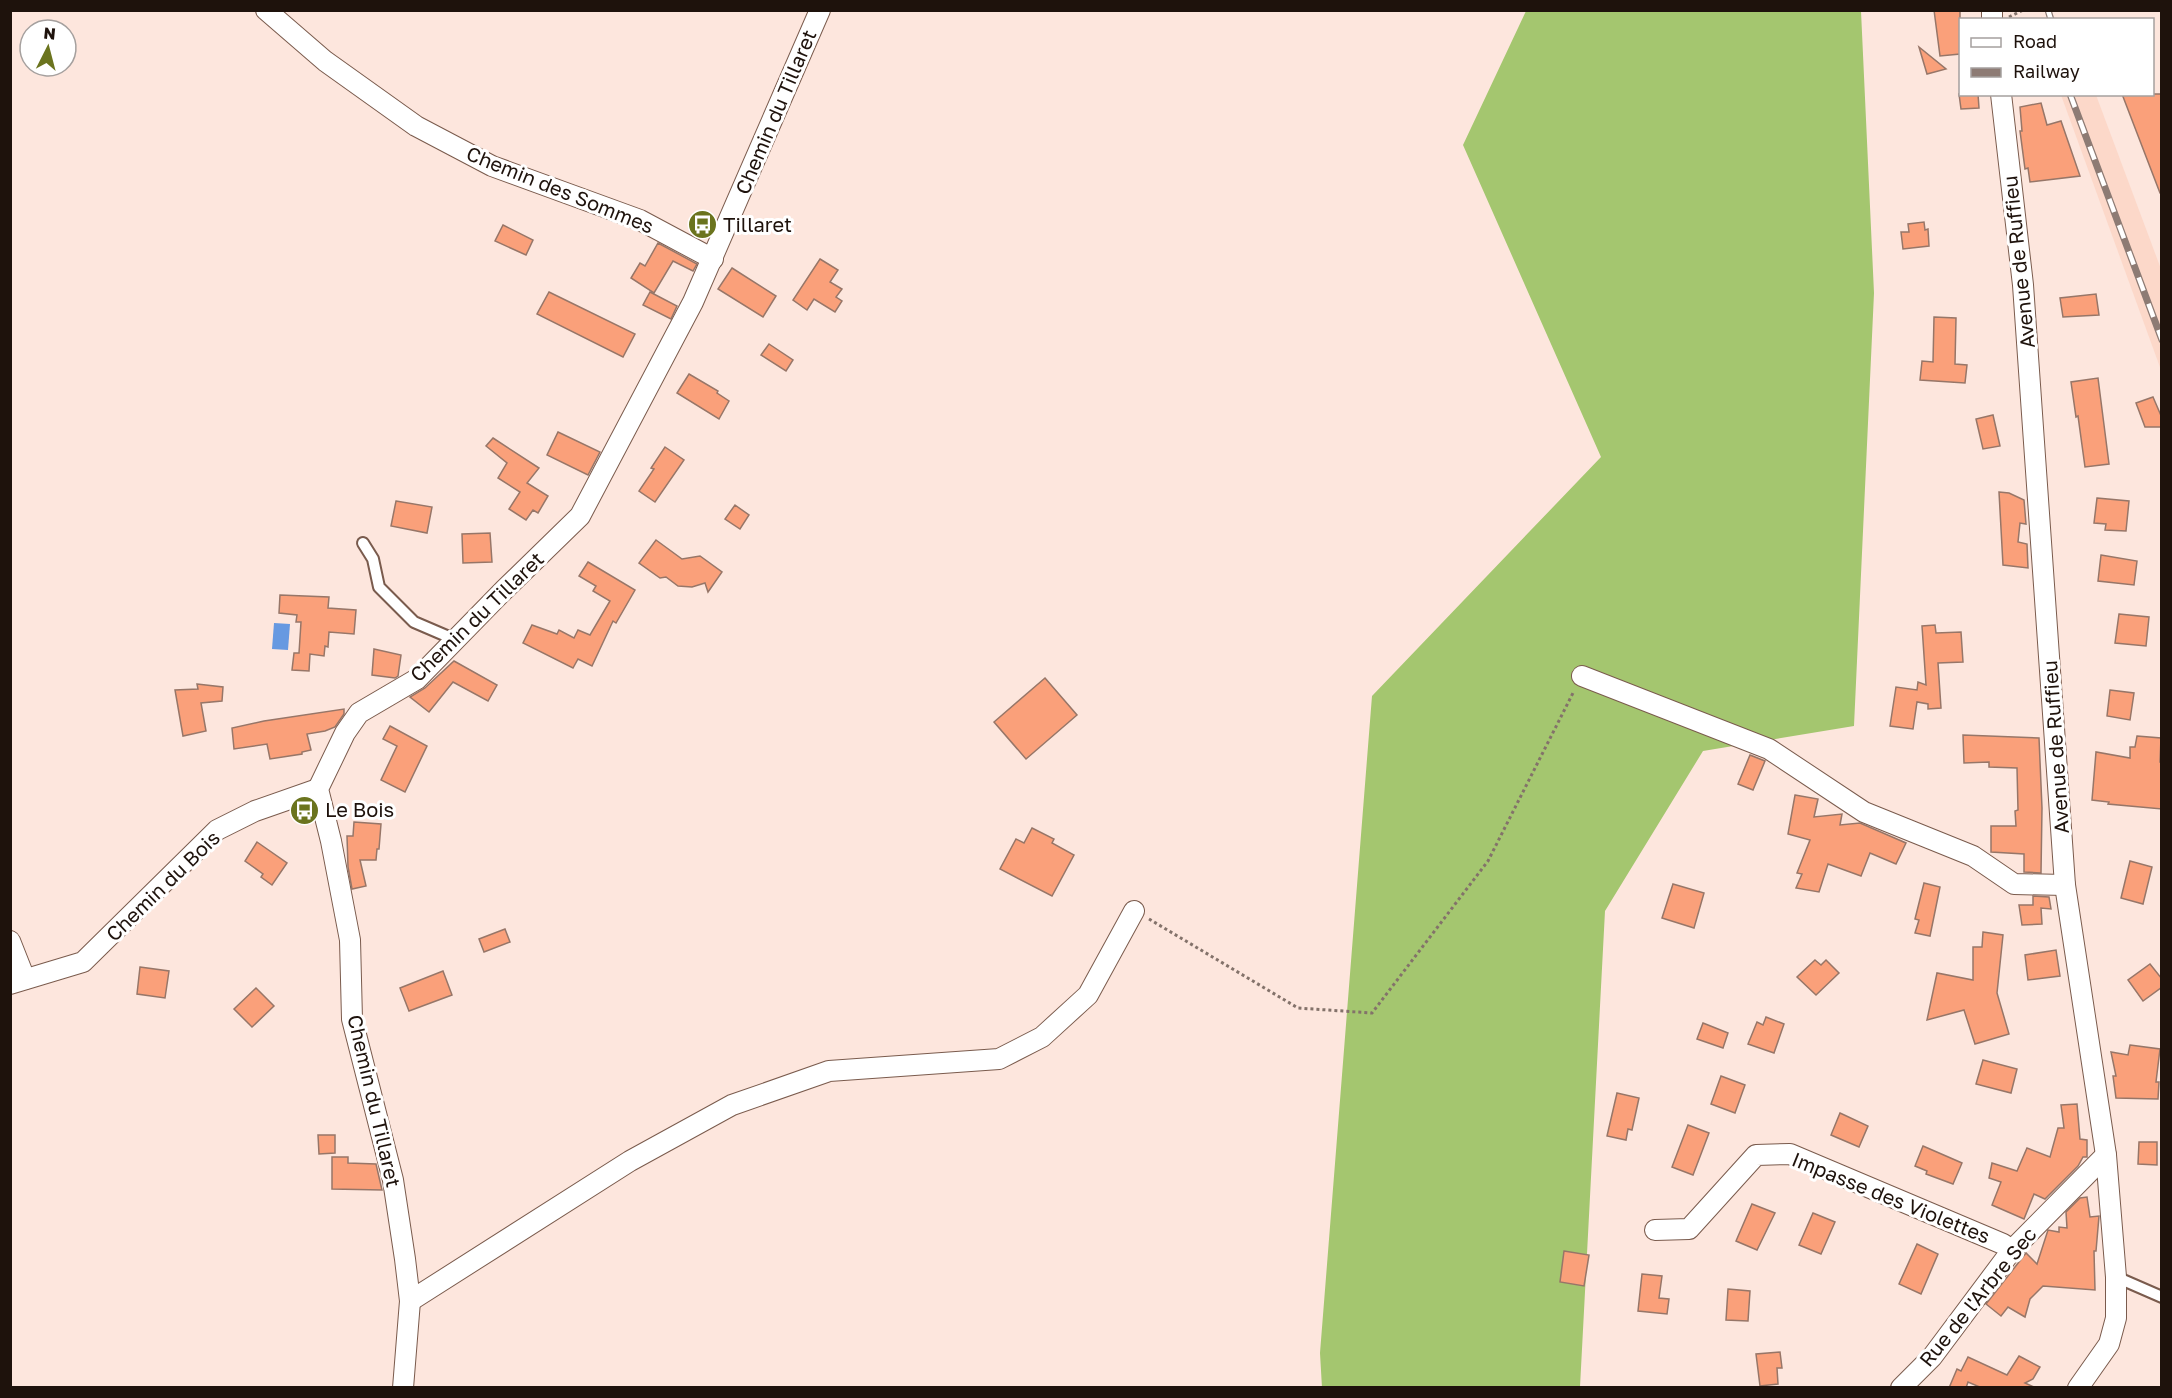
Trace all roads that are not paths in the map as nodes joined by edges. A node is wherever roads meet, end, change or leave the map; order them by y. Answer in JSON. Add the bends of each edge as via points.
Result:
{"nodes":[{"id":1,"x":266,"y":10,"type":"edge"},
{"id":2,"x":820,"y":10,"type":"edge"},
{"id":3,"x":2001,"y":96,"type":"edge"},
{"id":4,"x":713,"y":259,"type":"junction"},
{"id":5,"x":363,"y":543,"type":"dead end"},
{"id":6,"x":456,"y":640,"type":"junction"},
{"id":7,"x":1582,"y":676,"type":"road end"},
{"id":8,"x":318,"y":789,"type":"junction"},
{"id":9,"x":2065,"y":885,"type":"junction"},
{"id":10,"x":1134,"y":911,"type":"road end"},
{"id":11,"x":10,"y":941,"type":"edge"},
{"id":12,"x":18,"y":981,"type":"edge"},
{"id":13,"x":2106,"y":1155,"type":"junction"},
{"id":14,"x":1655,"y":1230,"type":"dead end"},
{"id":15,"x":2012,"y":1250,"type":"junction"},
{"id":16,"x":2116,"y":1277,"type":"junction"},
{"id":17,"x":2162,"y":1297,"type":"edge"},
{"id":18,"x":410,"y":1301,"type":"junction"},
{"id":19,"x":403,"y":1388,"type":"edge"},
{"id":20,"x":1901,"y":1388,"type":"edge"},
{"id":21,"x":2079,"y":1388,"type":"edge"}],
"edges":[{"from":1,"to":4,"type":"street","name":"Chemin des Sommes","via":[[325,61],[416,126],[492,166],[640,220]]},
{"from":2,"to":4,"type":"street","name":"Chemin du Tillaret"},
{"from":3,"to":9,"type":"street","name":"Avenue de Ruffieu","via":[[2023,285]]},
{"from":4,"to":6,"type":"street","name":"Chemin du Tillaret","via":[[580,516]]},
{"from":5,"to":6,"type":"lane","via":[[373,560],[379,587],[414,622]]},
{"from":6,"to":8,"type":"street","name":"Chemin du Tillaret","via":[[417,679],[359,713]]},
{"from":7,"to":9,"type":"street","via":[[1769,749],[1863,812],[1973,856],[2014,884]]},
{"from":8,"to":12,"type":"street","name":"Chemin du Bois","via":[[255,811],[217,831],[83,962]]},
{"from":8,"to":18,"type":"street","name":"Chemin du Tillaret","via":[[350,940],[352,1019],[393,1180]]},
{"from":9,"to":13,"type":"street","name":"Avenue de Ruffieu"},
{"from":10,"to":18,"type":"street","via":[[1088,995],[1042,1037],[999,1059],[829,1071],[732,1105],[630,1161]]},
{"from":11,"to":12,"type":"street"},
{"from":13,"to":15,"type":"street","name":"Rue de l'Arbre Sec"},
{"from":13,"to":16,"type":"street","name":"Avenue de Ruffieu"},
{"from":14,"to":15,"type":"street","name":"Impasse des Violettes","via":[[1689,1229],[1756,1155],[1790,1154]]},
{"from":15,"to":20,"type":"street","name":"Rue de l'Arbre Sec","via":[[1932,1357]]},
{"from":16,"to":17,"type":"lane"},
{"from":16,"to":21,"type":"street","name":"Avenue de Ruffieu","via":[[2116,1318],[2109,1344]]},
{"from":18,"to":19,"type":"street","name":"Chemin du Tillaret"}]}
